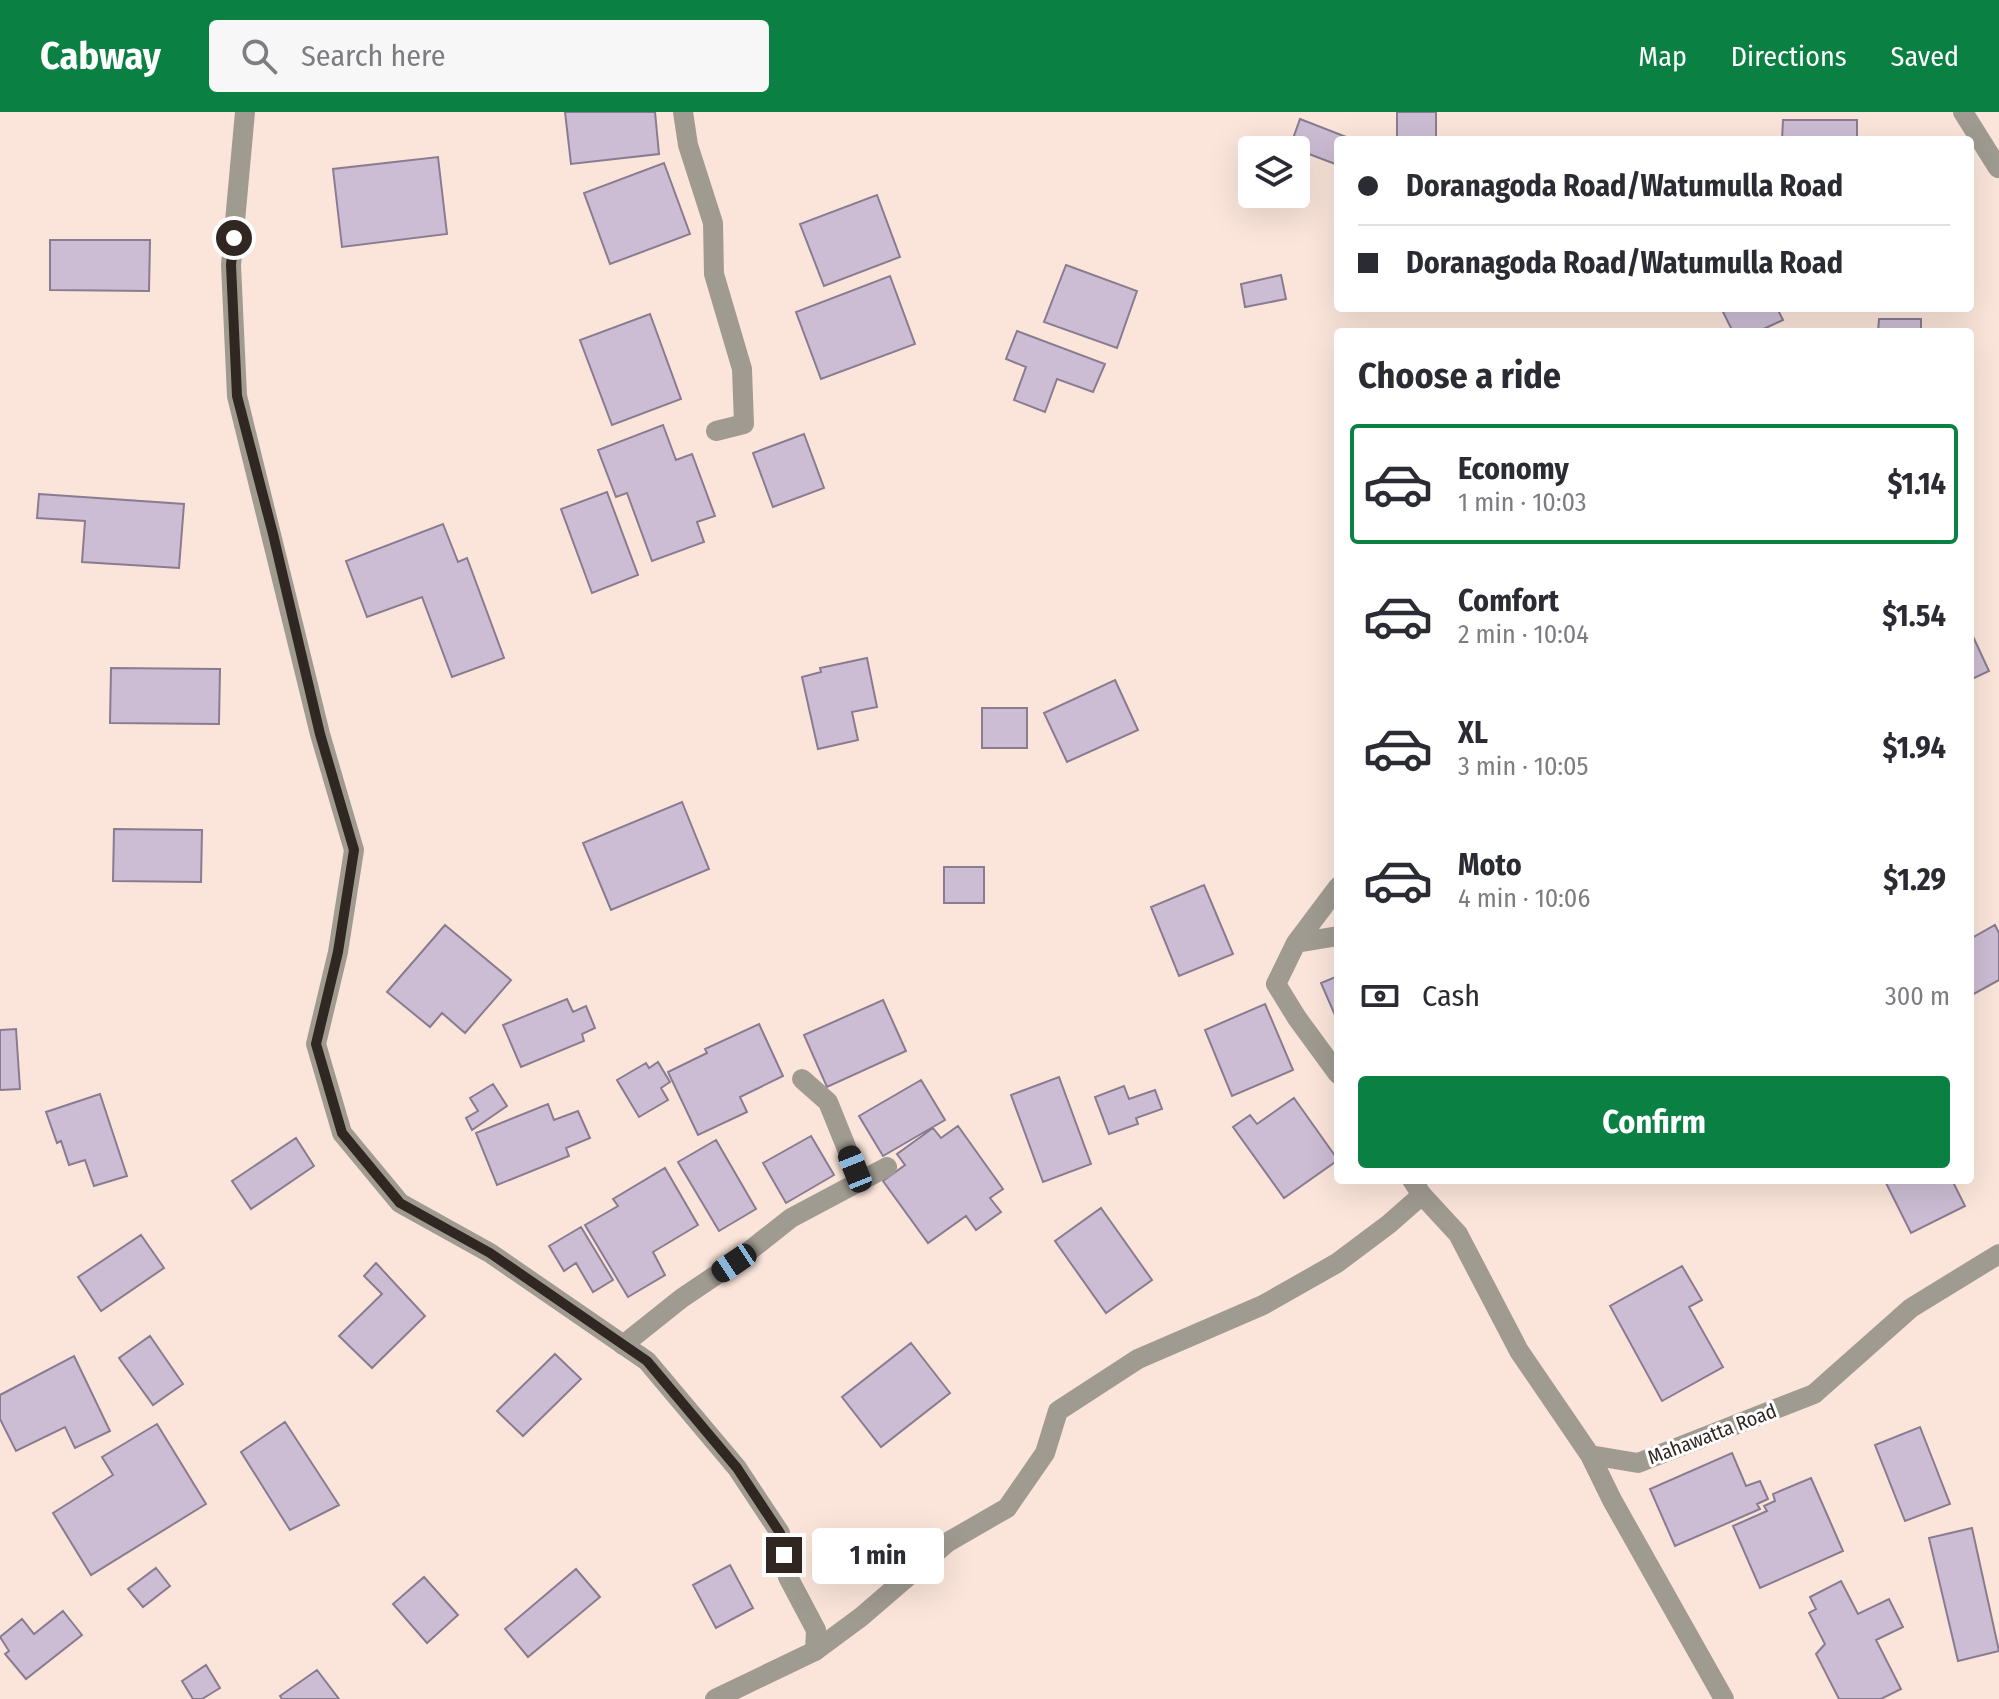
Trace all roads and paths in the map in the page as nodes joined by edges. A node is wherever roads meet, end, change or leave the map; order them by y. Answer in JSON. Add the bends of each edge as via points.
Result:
{"nodes":[{"id":1,"x":245,"y":112,"type":"edge"},
{"id":2,"x":683,"y":112,"type":"edge"},
{"id":3,"x":1963,"y":112,"type":"edge"},
{"id":4,"x":1998,"y":168,"type":"edge"},
{"id":5,"x":716,"y":431,"type":"dead end"},
{"id":6,"x":1334,"y":892,"type":"edge"},
{"id":7,"x":1334,"y":937,"type":"edge"},
{"id":8,"x":1296,"y":943,"type":"junction"},
{"id":9,"x":1334,"y":1069,"type":"edge"},
{"id":10,"x":802,"y":1079,"type":"dead end"},
{"id":11,"x":887,"y":1167,"type":"dead end"},
{"id":12,"x":857,"y":1182,"type":"junction"},
{"id":13,"x":1417,"y":1185,"type":"edge"},
{"id":14,"x":1999,"y":1254,"type":"edge"},
{"id":15,"x":623,"y":1345,"type":"junction"},
{"id":16,"x":1590,"y":1455,"type":"junction"},
{"id":17,"x":815,"y":1651,"type":"junction"},
{"id":18,"x":715,"y":1699,"type":"edge"},
{"id":19,"x":1724,"y":1699,"type":"edge"}],
"edges":[{"from":1,"to":15,"type":"street","via":[[231,265],[237,396],[354,850],[316,1044],[342,1133],[400,1203],[490,1253]]},
{"from":2,"to":5,"type":"street","via":[[713,223],[714,274],[742,369],[744,424]]},
{"from":3,"to":4,"type":"street"},
{"from":6,"to":8,"type":"street"},
{"from":7,"to":8,"type":"street"},
{"from":8,"to":9,"type":"street","via":[[1276,984]]},
{"from":10,"to":12,"type":"street","via":[[828,1102]]},
{"from":11,"to":12,"type":"street"},
{"from":12,"to":15,"type":"street","via":[[791,1218]]},
{"from":13,"to":16,"type":"street","via":[[1458,1234],[1519,1351]]},
{"from":13,"to":17,"type":"street","via":[[1389,1224],[1337,1263],[1263,1305],[1138,1359],[1058,1411],[1045,1453],[1007,1508],[948,1542]]},
{"from":14,"to":16,"type":"street","name":"Mahawatta Road","via":[[1911,1308],[1814,1394],[1638,1463]]},
{"from":15,"to":17,"type":"street","via":[[647,1361],[737,1468],[780,1533],[788,1577],[816,1630]]},
{"from":16,"to":19,"type":"street"},
{"from":17,"to":18,"type":"street"}]}
